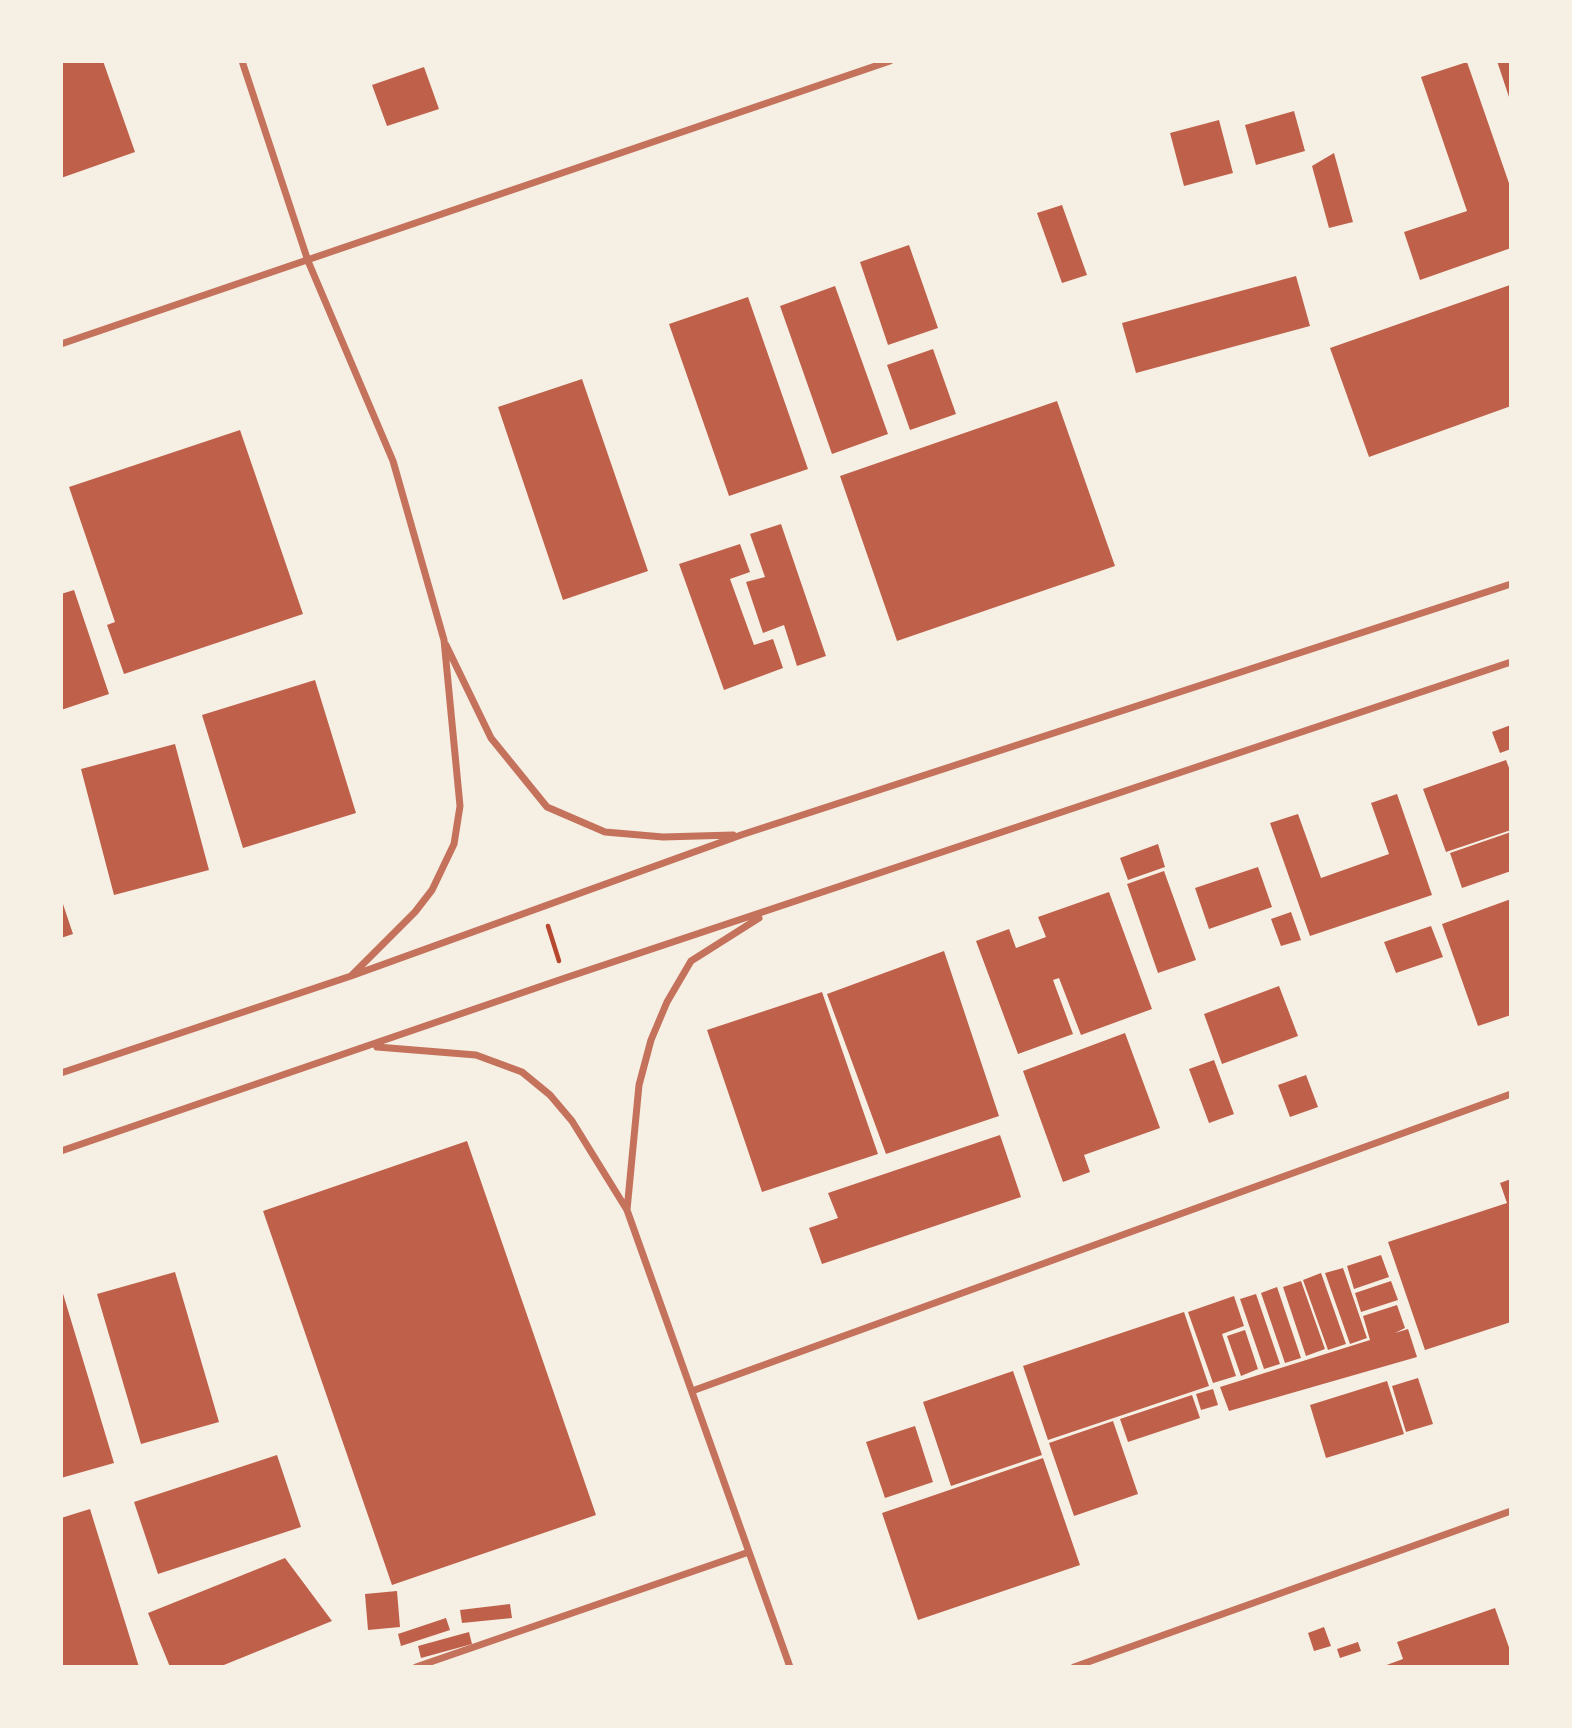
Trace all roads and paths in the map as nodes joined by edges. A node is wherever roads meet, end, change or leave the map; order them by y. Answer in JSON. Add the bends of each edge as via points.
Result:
{"nodes":[{"id":1,"x":242,"y":61,"type":"edge"},
{"id":2,"x":890,"y":61,"type":"edge"},
{"id":3,"x":308,"y":261,"type":"junction"},
{"id":4,"x":61,"y":344,"type":"edge"},
{"id":5,"x":1511,"y":584,"type":"edge"},
{"id":6,"x":444,"y":640,"type":"junction"},
{"id":7,"x":1511,"y":662,"type":"edge"},
{"id":8,"x":741,"y":835,"type":"junction"},
{"id":9,"x":542,"y":908,"type":"junction"},
{"id":10,"x":768,"y":912,"type":"junction"},
{"id":11,"x":351,"y":976,"type":"junction"},
{"id":12,"x":565,"y":978,"type":"junction"},
{"id":13,"x":372,"y":1046,"type":"junction"},
{"id":14,"x":61,"y":1073,"type":"edge"},
{"id":15,"x":1511,"y":1094,"type":"edge"},
{"id":16,"x":61,"y":1151,"type":"edge"},
{"id":17,"x":627,"y":1210,"type":"junction"},
{"id":18,"x":692,"y":1391,"type":"junction"},
{"id":19,"x":1511,"y":1511,"type":"edge"},
{"id":20,"x":749,"y":1552,"type":"junction"},
{"id":21,"x":416,"y":1667,"type":"edge"},
{"id":22,"x":790,"y":1667,"type":"edge"},
{"id":23,"x":1074,"y":1667,"type":"edge"}],
"edges":[{"from":1,"to":3,"type":"street"},
{"from":2,"to":3,"type":"street"},
{"from":3,"to":4,"type":"street"},
{"from":3,"to":6,"type":"street","via":[[393,461]]},
{"from":5,"to":8,"type":"street"},
{"from":6,"to":8,"type":"street","via":[[491,738],[547,807],[605,832],[663,837]]},
{"from":6,"to":11,"type":"street","via":[[460,806],[454,844],[421,905]]},
{"from":7,"to":10,"type":"street"},
{"from":8,"to":9,"type":"street"},
{"from":9,"to":11,"type":"street"},
{"from":9,"to":12,"type":"path"},
{"from":10,"to":12,"type":"street"},
{"from":10,"to":17,"type":"street","via":[[691,961],[667,1002],[639,1085]]},
{"from":11,"to":14,"type":"street"},
{"from":12,"to":13,"type":"street"},
{"from":13,"to":16,"type":"street"},
{"from":13,"to":17,"type":"street","via":[[477,1055],[522,1072],[572,1121]]},
{"from":15,"to":18,"type":"street"},
{"from":17,"to":18,"type":"street"},
{"from":18,"to":20,"type":"street"},
{"from":19,"to":23,"type":"street"},
{"from":20,"to":21,"type":"street"},
{"from":20,"to":22,"type":"street"}]}
